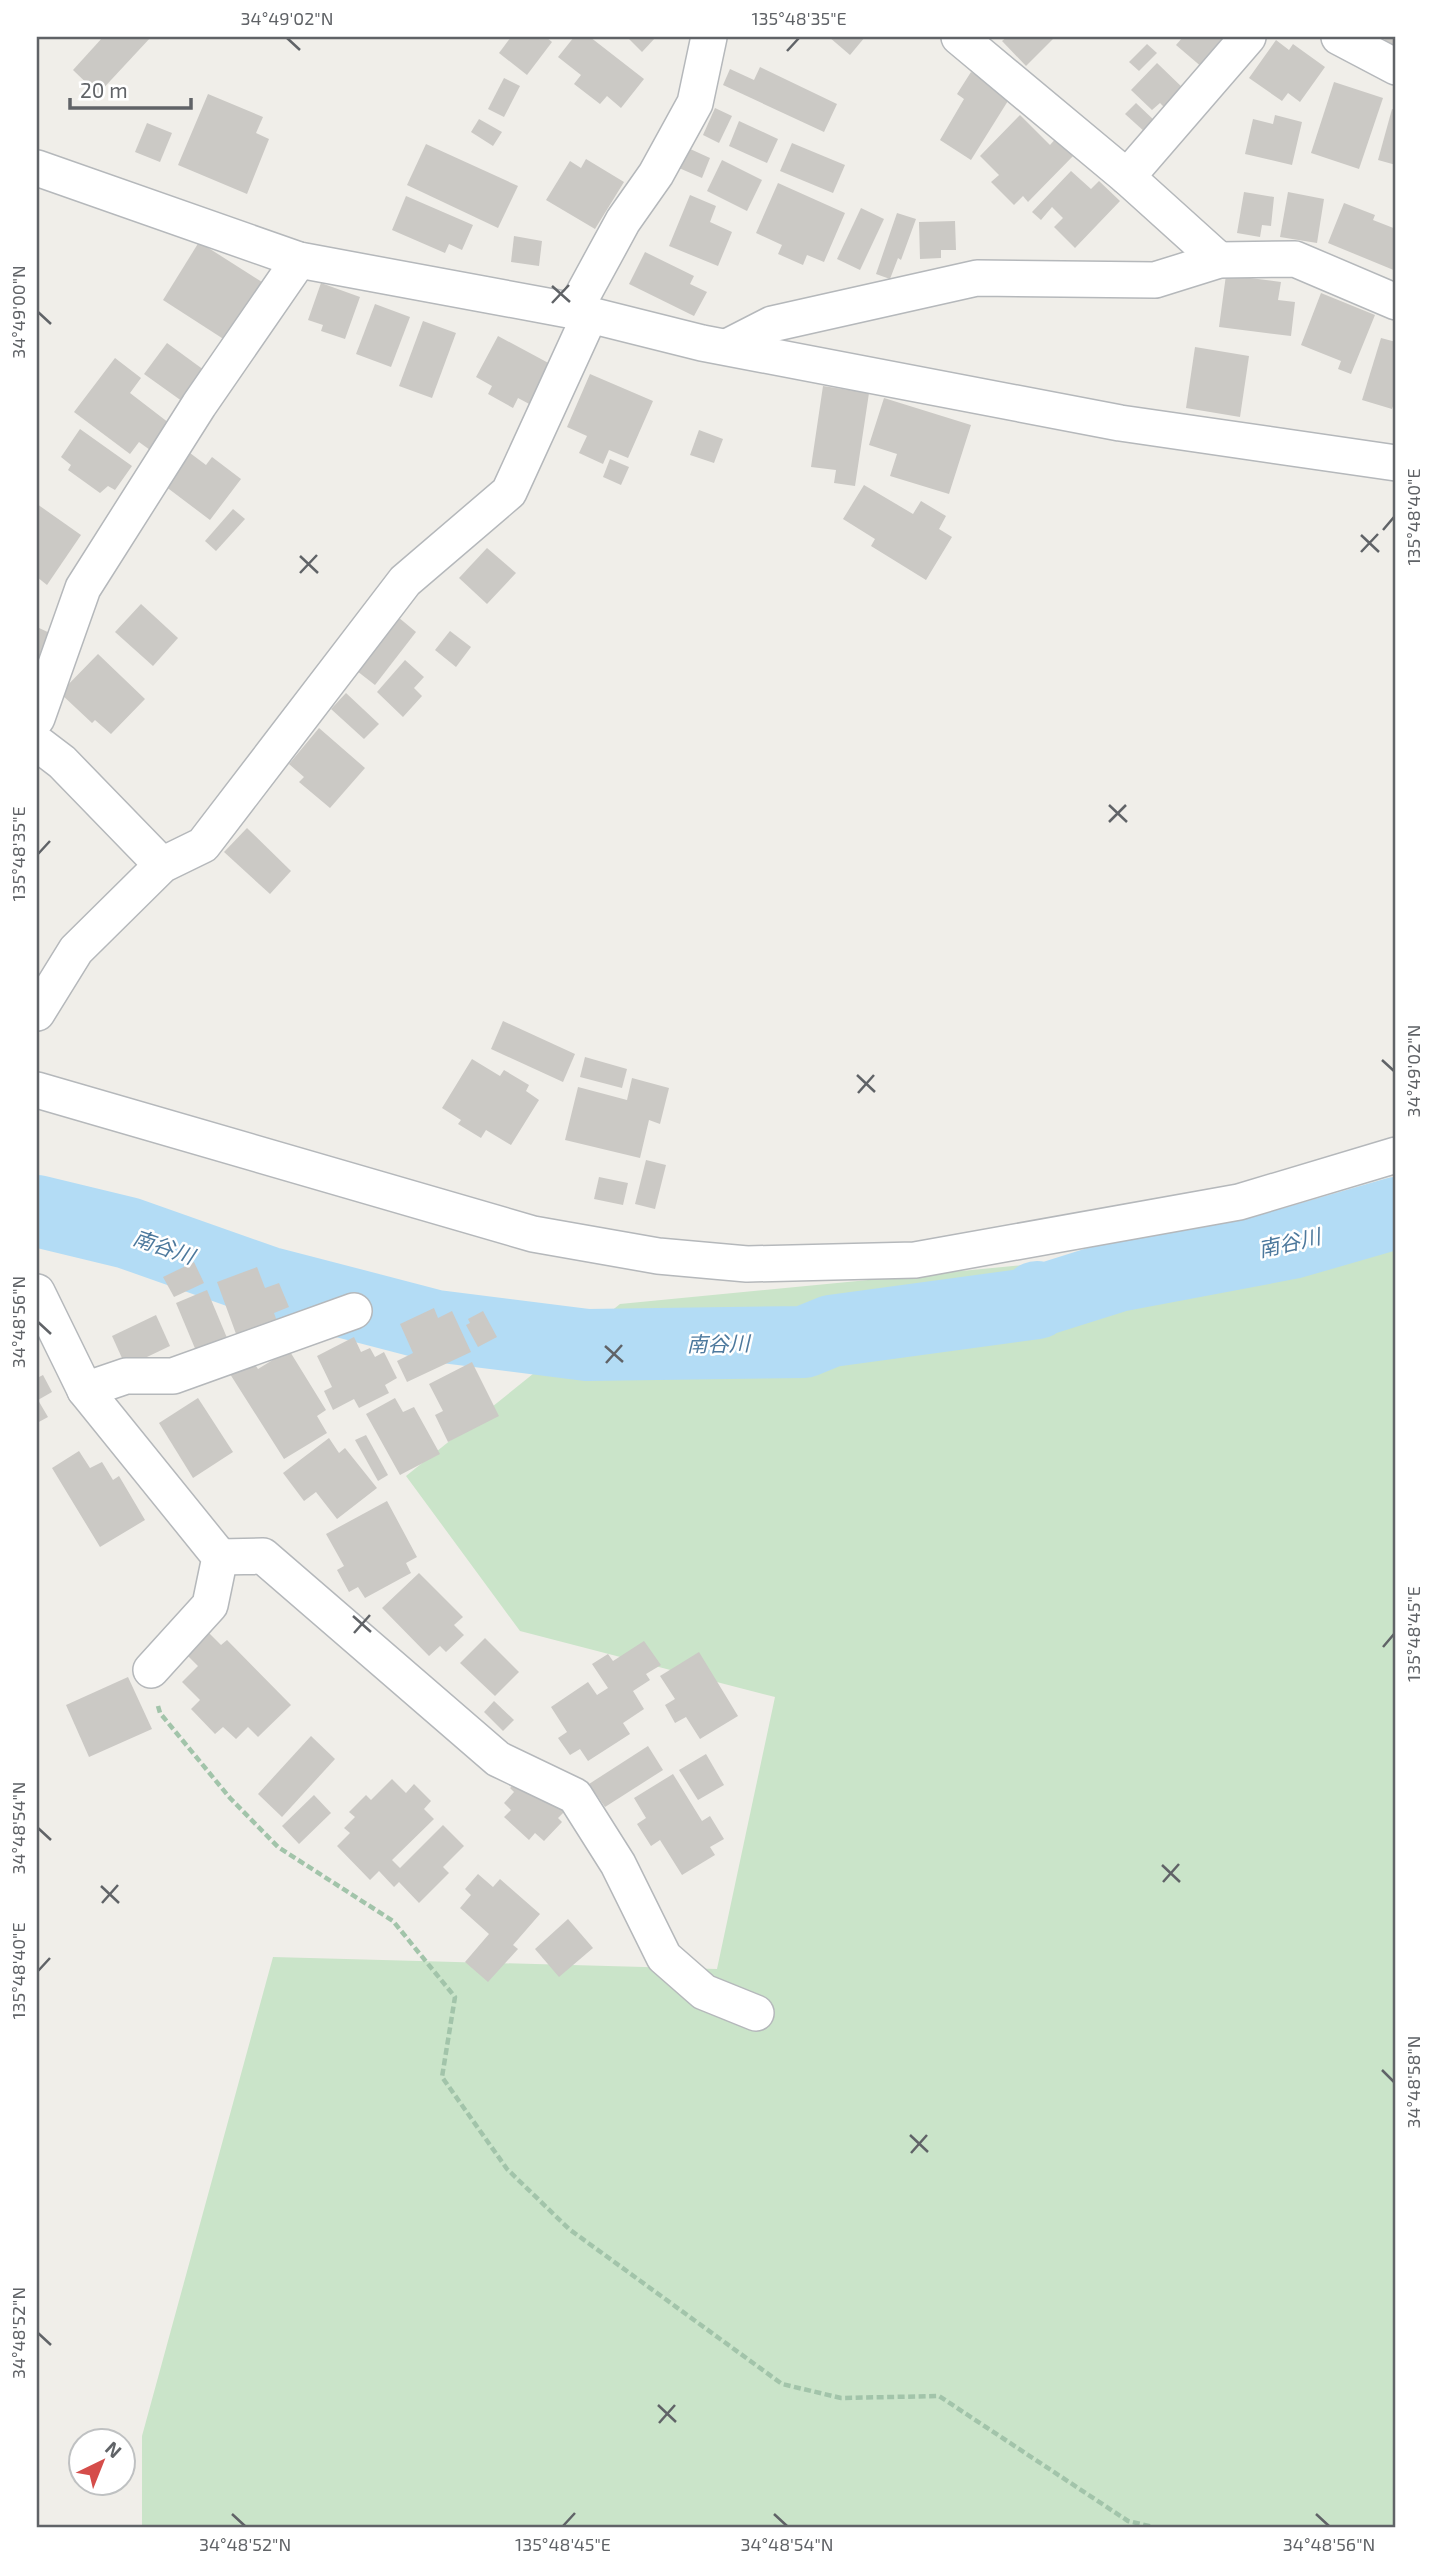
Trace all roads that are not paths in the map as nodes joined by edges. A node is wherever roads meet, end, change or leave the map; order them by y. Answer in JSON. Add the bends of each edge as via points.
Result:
{"nodes":[{"id":1,"x":709,"y":37,"type":"edge"},
{"id":2,"x":959,"y":37,"type":"edge"},
{"id":3,"x":1248,"y":37,"type":"edge"},
{"id":4,"x":1339,"y":37,"type":"edge"},
{"id":5,"x":1396,"y":67,"type":"edge"},
{"id":6,"x":37,"y":168,"type":"edge"},
{"id":7,"x":1127,"y":177,"type":"junction"},
{"id":8,"x":1219,"y":260,"type":"junction"},
{"id":9,"x":299,"y":261,"type":"junction"},
{"id":10,"x":1396,"y":302,"type":"edge"},
{"id":11,"x":582,"y":313,"type":"junction"},
{"id":12,"x":727,"y":347,"type":"junction"},
{"id":13,"x":1396,"y":463,"type":"edge"},
{"id":14,"x":37,"y":718,"type":"edge"},
{"id":15,"x":37,"y":743,"type":"edge"},
{"id":16,"x":162,"y":865,"type":"junction"},
{"id":17,"x":37,"y":1013,"type":"edge"},
{"id":18,"x":37,"y":1090,"type":"edge"},
{"id":19,"x":1396,"y":1155,"type":"edge"},
{"id":20,"x":37,"y":1292,"type":"edge"},
{"id":21,"x":354,"y":1311,"type":"dead end"},
{"id":22,"x":85,"y":1390,"type":"junction"},
{"id":23,"x":220,"y":1557,"type":"junction"},
{"id":24,"x":151,"y":1670,"type":"road end"},
{"id":25,"x":756,"y":2013,"type":"dead end"}],
"edges":[{"from":1,"to":11,"type":"street","via":[[695,103],[656,174],[623,221]]},
{"from":2,"to":7,"type":"street"},
{"from":3,"to":7,"type":"street"},
{"from":4,"to":5,"type":"street"},
{"from":6,"to":9,"type":"street"},
{"from":7,"to":8,"type":"street"},
{"from":8,"to":10,"type":"street","via":[[1295,259]]},
{"from":8,"to":12,"type":"street","via":[[1155,280],[977,278],[772,324]]},
{"from":9,"to":11,"type":"street"},
{"from":9,"to":14,"type":"street","via":[[199,405],[83,588]]},
{"from":11,"to":12,"type":"street"},
{"from":11,"to":16,"type":"street","via":[[509,492],[405,581],[203,845]]},
{"from":12,"to":13,"type":"street","via":[[1120,423]]},
{"from":15,"to":16,"type":"street","via":[[62,762]]},
{"from":16,"to":17,"type":"street","via":[[76,950]]},
{"from":18,"to":19,"type":"street","via":[[533,1234],[658,1256],[747,1264],[915,1260],[1239,1202]]},
{"from":20,"to":22,"type":"street"},
{"from":21,"to":22,"type":"street","via":[[173,1376],[126,1376]]},
{"from":22,"to":23,"type":"street"},
{"from":23,"to":24,"type":"street","via":[[210,1605]]},
{"from":23,"to":25,"type":"street","via":[[263,1556],[498,1759],[575,1797],[618,1864],[664,1957],[704,1992]]}]}
